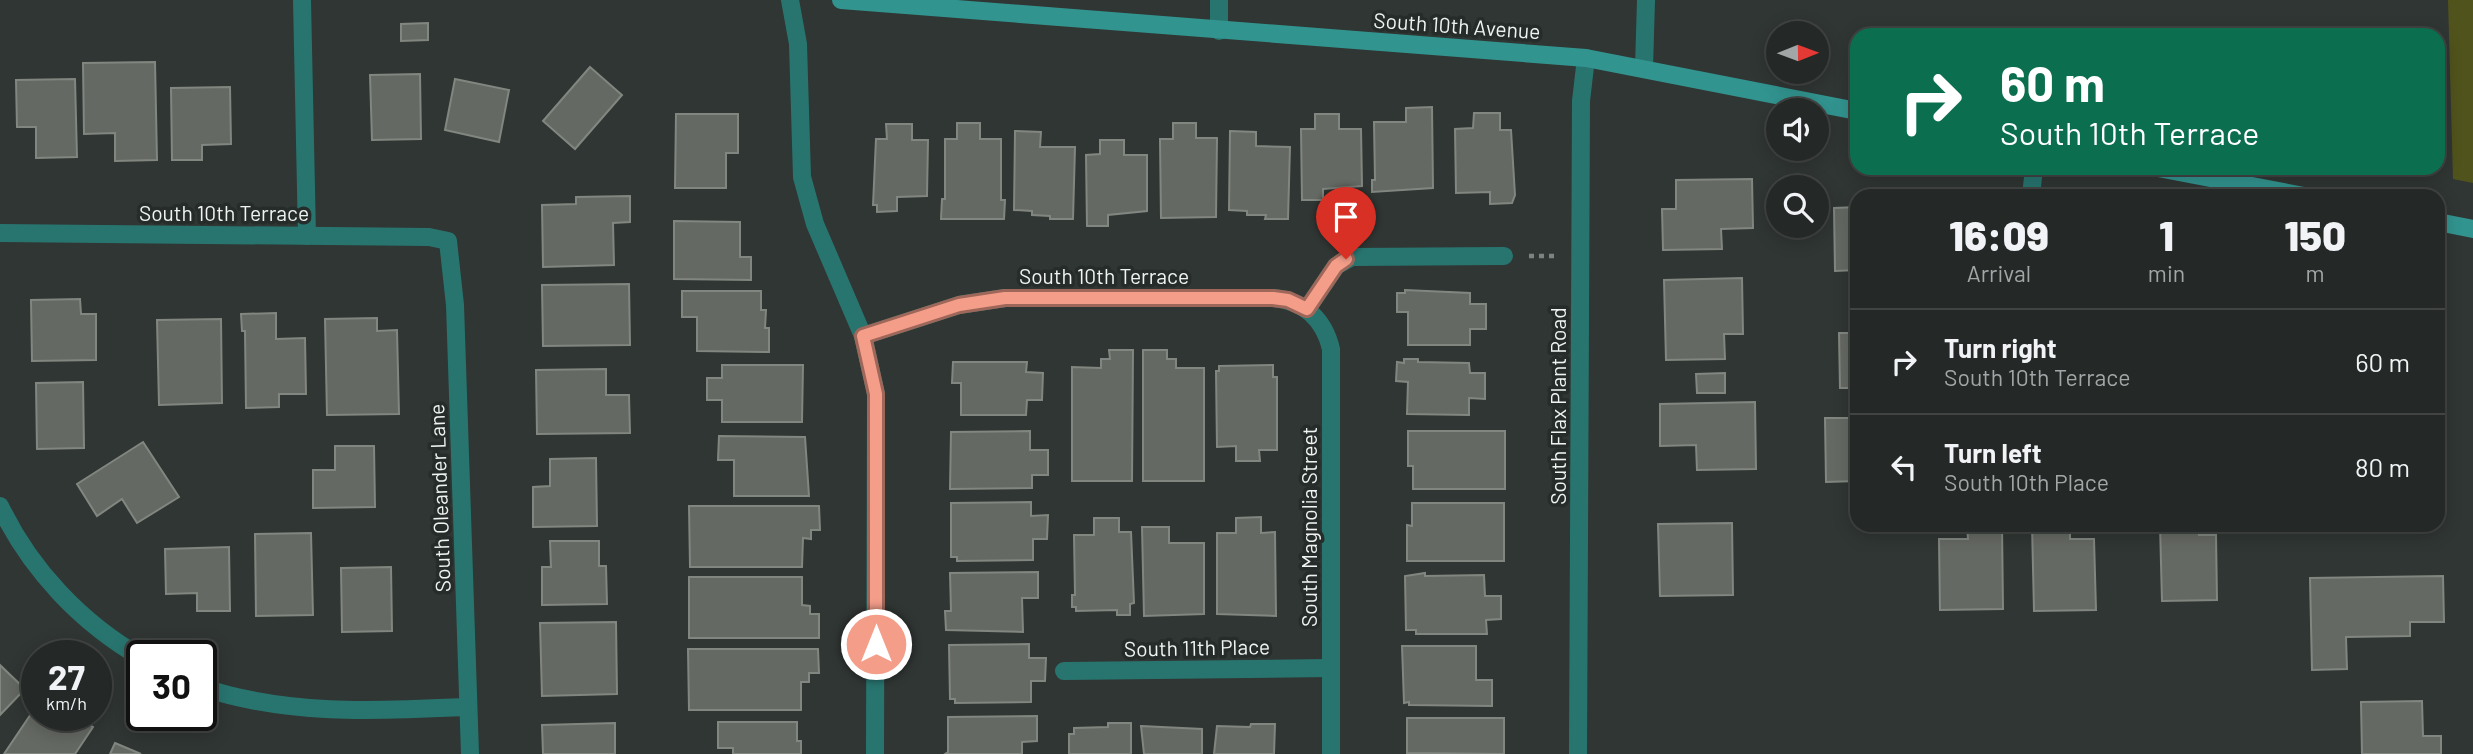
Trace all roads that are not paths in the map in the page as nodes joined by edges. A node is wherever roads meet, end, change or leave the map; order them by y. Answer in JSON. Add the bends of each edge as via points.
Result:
{"nodes":[{"id":1,"x":302,"y":0,"type":"edge"},
{"id":2,"x":790,"y":0,"type":"edge"},
{"id":3,"x":841,"y":0,"type":"edge"},
{"id":4,"x":1219,"y":0,"type":"edge"},
{"id":5,"x":1646,"y":0,"type":"edge"},
{"id":6,"x":1219,"y":31,"type":"junction"},
{"id":7,"x":1586,"y":58,"type":"junction"},
{"id":8,"x":1644,"y":68,"type":"junction"},
{"id":9,"x":1850,"y":110,"type":"edge"},
{"id":10,"x":2194,"y":175,"type":"edge"},
{"id":11,"x":2268,"y":189,"type":"edge"},
{"id":12,"x":2445,"y":223,"type":"edge"},
{"id":13,"x":2473,"y":229,"type":"edge"},
{"id":14,"x":0,"y":233,"type":"edge"},
{"id":15,"x":307,"y":236,"type":"junction"},
{"id":16,"x":448,"y":241,"type":"joint"},
{"id":17,"x":1504,"y":256,"type":"road end"},
{"id":18,"x":1307,"y":309,"type":"junction"},
{"id":19,"x":863,"y":336,"type":"junction"},
{"id":20,"x":0,"y":506,"type":"edge"},
{"id":21,"x":126,"y":647,"type":"edge"},
{"id":22,"x":1331,"y":668,"type":"junction"},
{"id":23,"x":1064,"y":671,"type":"dead end"},
{"id":24,"x":217,"y":692,"type":"edge"},
{"id":25,"x":468,"y":707,"type":"junction"},
{"id":26,"x":470,"y":754,"type":"edge"},
{"id":27,"x":876,"y":754,"type":"edge"},
{"id":28,"x":1331,"y":754,"type":"edge"},
{"id":29,"x":1578,"y":754,"type":"edge"}],
"edges":[{"from":1,"to":15,"type":"street"},
{"from":2,"to":19,"type":"street","via":[[798,44],[802,177],[814,224]]},
{"from":3,"to":6,"type":"main road","name":"South 10th Avenue"},
{"from":4,"to":6,"type":"street"},
{"from":5,"to":8,"type":"street"},
{"from":6,"to":7,"type":"main road","name":"South 10th Avenue"},
{"from":7,"to":8,"type":"main road","name":"South 10th Avenue"},
{"from":7,"to":29,"type":"street","name":"South Flax Plant Road","via":[[1581,102]]},
{"from":8,"to":9,"type":"main road","name":"South 10th Avenue"},
{"from":10,"to":11,"type":"main road"},
{"from":12,"to":13,"type":"main road"},
{"from":14,"to":15,"type":"street","name":"South 10th Terrace"},
{"from":15,"to":16,"type":"street","name":"South 10th Terrace"},
{"from":16,"to":25,"type":"street","name":"South Oleander Lane","via":[[455,305]]},
{"from":17,"to":18,"type":"street","via":[[1352,257],[1336,266]]},
{"from":18,"to":19,"type":"street","name":"South 10th Terrace","via":[[1273,298],[1005,298],[959,305]]},
{"from":18,"to":22,"type":"street","name":"South Magnolia Street","via":[[1323,327],[1331,349]]},
{"from":19,"to":27,"type":"street","via":[[876,394]]},
{"from":20,"to":21,"type":"street","via":[[21,544],[60,594]]},
{"from":22,"to":23,"type":"street","name":"South 11th Place"},
{"from":22,"to":28,"type":"street","name":"South Magnolia Street"},
{"from":24,"to":25,"type":"street","via":[[253,702],[312,709]]},
{"from":25,"to":26,"type":"street","name":"South Oleander Lane"}]}
